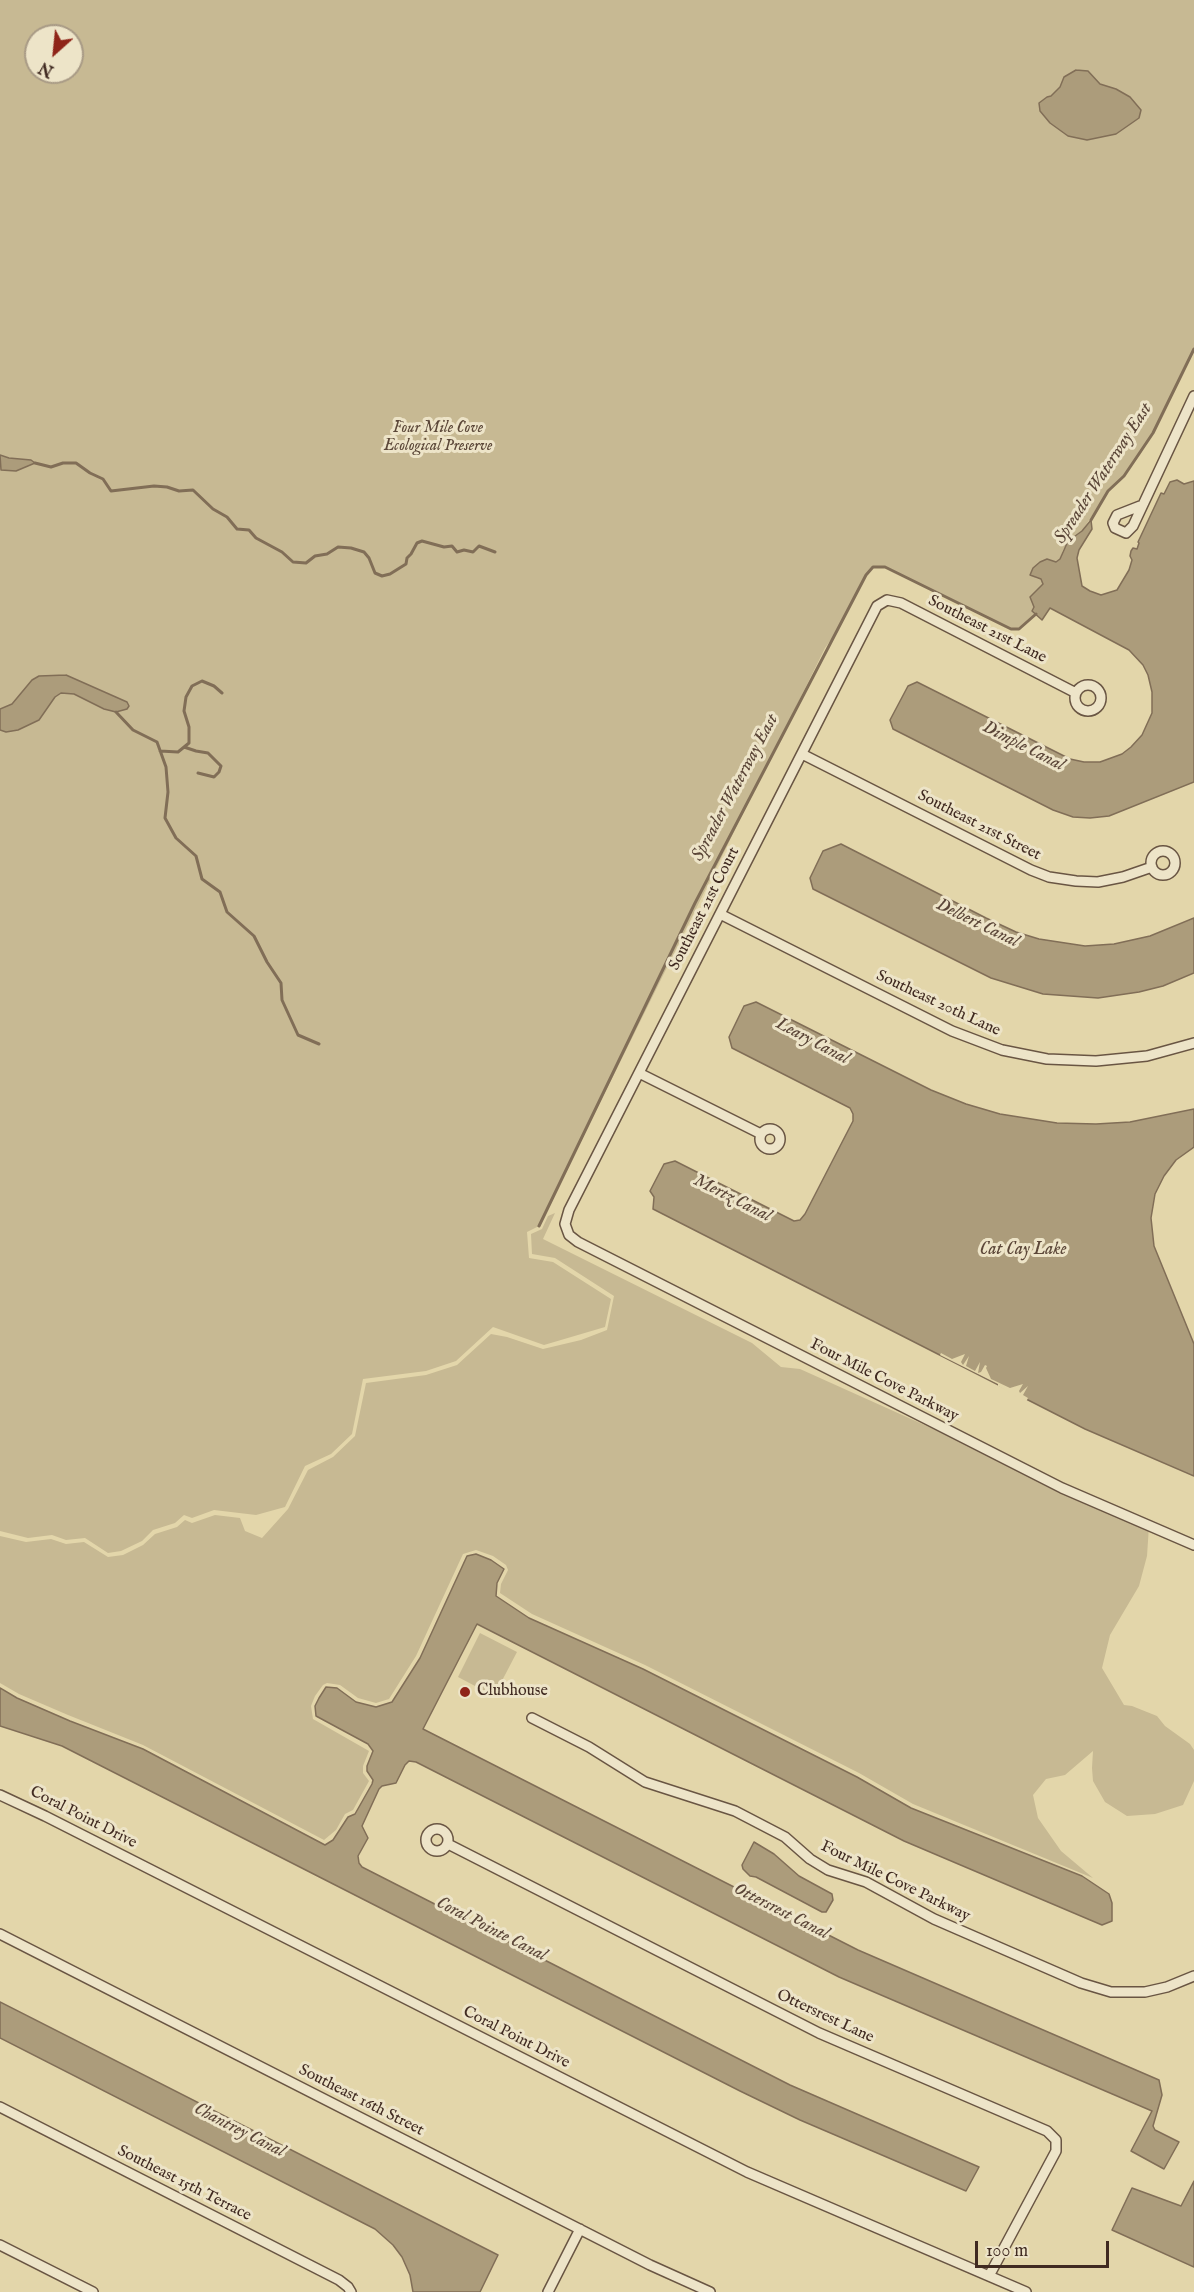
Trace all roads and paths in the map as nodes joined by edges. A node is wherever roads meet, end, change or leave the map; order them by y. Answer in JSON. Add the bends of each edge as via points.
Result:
{"nodes":[{"id":1,"x":1194,"y":396,"type":"edge"},
{"id":2,"x":1140,"y":506,"type":"dead end"},
{"id":3,"x":882,"y":602,"type":"joint"},
{"id":4,"x":1076,"y":693,"type":"dead end"},
{"id":5,"x":802,"y":753,"type":"junction"},
{"id":6,"x":1152,"y":867,"type":"dead end"},
{"id":7,"x":720,"y":914,"type":"junction"},
{"id":8,"x":1194,"y":1043,"type":"edge"},
{"id":9,"x":639,"y":1073,"type":"junction"},
{"id":10,"x":761,"y":1134,"type":"dead end"},
{"id":11,"x":567,"y":1232,"type":"joint"},
{"id":12,"x":1194,"y":1545,"type":"edge"},
{"id":13,"x":532,"y":1718,"type":"dead end"},
{"id":14,"x":0,"y":1795,"type":"edge"},
{"id":15,"x":448,"y":1844,"type":"dead end"},
{"id":16,"x":0,"y":1934,"type":"edge"},
{"id":17,"x":1194,"y":1977,"type":"edge"},
{"id":18,"x":0,"y":2107,"type":"edge"},
{"id":19,"x":580,"y":2229,"type":"junction"},
{"id":20,"x":0,"y":2245,"type":"edge"},
{"id":21,"x":989,"y":2276,"type":"junction"},
{"id":22,"x":688,"y":2288,"type":"edge"},
{"id":23,"x":93,"y":2292,"type":"edge"},
{"id":24,"x":351,"y":2292,"type":"edge"},
{"id":25,"x":548,"y":2292,"type":"edge"},
{"id":26,"x":710,"y":2292,"type":"edge"},
{"id":27,"x":1026,"y":2292,"type":"edge"}],
"edges":[{"from":1,"to":2,"type":"street"},
{"from":3,"to":4,"type":"street","name":"Southeast 21st Lane","via":[[901,603]]},
{"from":3,"to":5,"type":"street","name":"Southeast 21st Court","via":[[868,622]]},
{"from":5,"to":6,"type":"street","name":"Southeast 21st Street","via":[[1049,877],[1098,882]]},
{"from":5,"to":7,"type":"street","name":"Southeast 21st Court"},
{"from":7,"to":8,"type":"street","name":"Southeast 20th Lane","via":[[952,1031],[1002,1050],[1047,1059],[1096,1061],[1147,1056]]},
{"from":7,"to":9,"type":"street","name":"Southeast 21st Court"},
{"from":9,"to":10,"type":"street"},
{"from":9,"to":11,"type":"street","name":"Southeast 21st Court","via":[[567,1215]]},
{"from":11,"to":12,"type":"street","name":"Four Mile Cove Parkway","via":[[578,1242],[1036,1476]]},
{"from":13,"to":17,"type":"street","name":"Four Mile Cove Parkway","via":[[645,1782],[735,1811],[785,1837],[828,1870],[866,1882],[934,1919],[1081,1983],[1111,1992],[1138,1993]]},
{"from":14,"to":21,"type":"street","name":"Coral Point Drive","via":[[747,2172]]},
{"from":15,"to":21,"type":"street","name":"Ottersrest Lane","via":[[819,2033],[1047,2131],[1056,2140],[1056,2151]]},
{"from":16,"to":19,"type":"street","name":"Southeast 16th Street"},
{"from":18,"to":24,"type":"street","name":"Southeast 15th Terrace","via":[[339,2280]]},
{"from":19,"to":22,"type":"street","name":"Southeast 16th Street"},
{"from":19,"to":25,"type":"street"},
{"from":20,"to":23,"type":"street"},
{"from":21,"to":27,"type":"street","name":"Coral Point Drive"},
{"from":22,"to":26,"type":"street","name":"Southeast 16th Street"}]}
